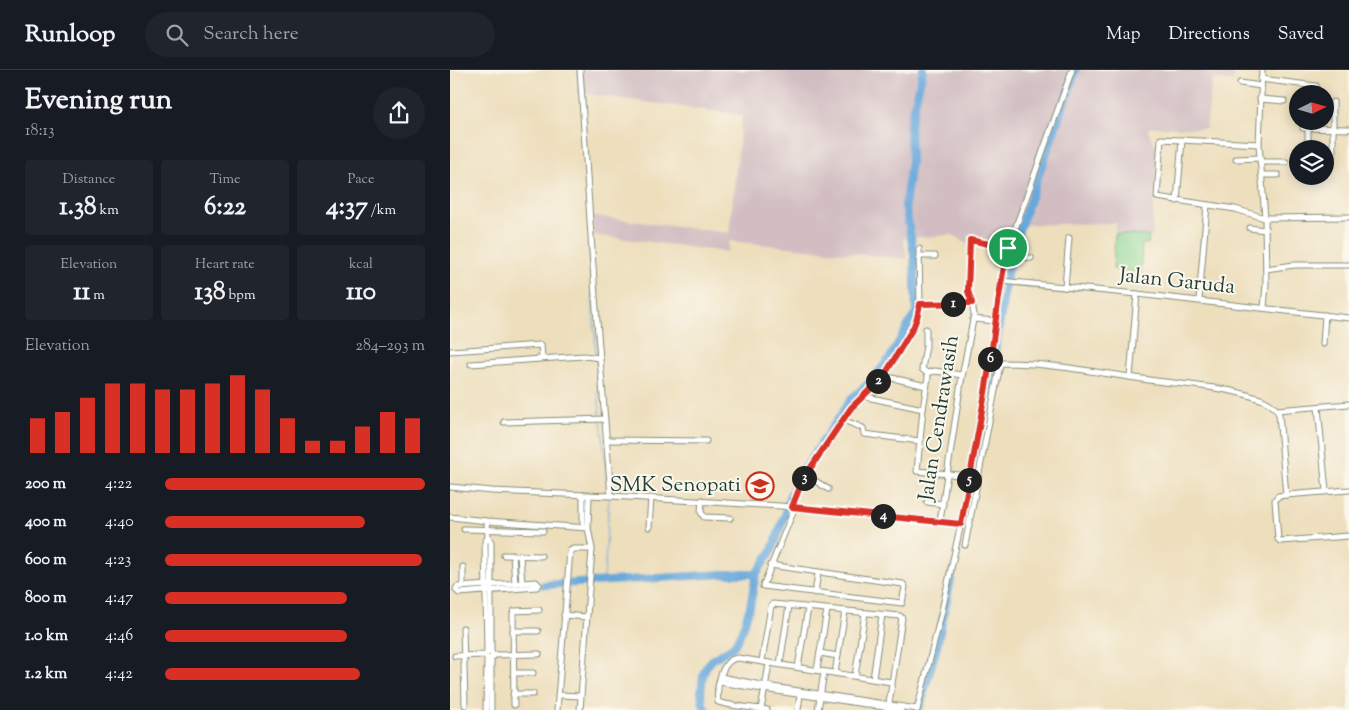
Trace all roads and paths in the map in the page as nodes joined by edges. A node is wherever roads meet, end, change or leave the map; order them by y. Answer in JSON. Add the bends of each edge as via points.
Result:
{"nodes":[{"id":1,"x":580,"y":70,"type":"edge"},
{"id":2,"x":1072,"y":70,"type":"edge"},
{"id":3,"x":1262,"y":70,"type":"edge"},
{"id":4,"x":1261,"y":79,"type":"junction"},
{"id":5,"x":1240,"y":83,"type":"dead end"},
{"id":6,"x":1308,"y":85,"type":"edge"},
{"id":7,"x":1261,"y":86,"type":"junction"},
{"id":8,"x":1260,"y":99,"type":"junction"},
{"id":9,"x":1284,"y":101,"type":"dead end"},
{"id":10,"x":1334,"y":129,"type":"edge"},
{"id":11,"x":1349,"y":129,"type":"edge"},
{"id":12,"x":1182,"y":140,"type":"junction"},
{"id":13,"x":1259,"y":144,"type":"junction"},
{"id":14,"x":1236,"y":159,"type":"dead end"},
{"id":15,"x":1260,"y":160,"type":"junction"},
{"id":16,"x":1286,"y":162,"type":"dead end"},
{"id":17,"x":1278,"y":174,"type":"dead end"},
{"id":18,"x":1262,"y":175,"type":"junction"},
{"id":19,"x":1177,"y":201,"type":"junction"},
{"id":20,"x":1207,"y":206,"type":"junction"},
{"id":21,"x":1349,"y":217,"type":"edge"},
{"id":22,"x":1265,"y":218,"type":"junction"},
{"id":23,"x":1250,"y":228,"type":"dead end"},
{"id":24,"x":1265,"y":230,"type":"junction"},
{"id":25,"x":1069,"y":238,"type":"dead end"},
{"id":26,"x":1008,"y":248,"type":"junction"},
{"id":27,"x":919,"y":249,"type":"dead end"},
{"id":28,"x":1010,"y":255,"type":"junction"},
{"id":29,"x":919,"y":256,"type":"junction"},
{"id":30,"x":935,"y":256,"type":"dead end"},
{"id":31,"x":1031,"y":258,"type":"dead end"},
{"id":32,"x":1349,"y":266,"type":"edge"},
{"id":33,"x":1266,"y":269,"type":"junction"},
{"id":34,"x":1005,"y":281,"type":"junction"},
{"id":35,"x":1066,"y":287,"type":"junction"},
{"id":36,"x":1137,"y":294,"type":"junction"},
{"id":37,"x":1200,"y":300,"type":"junction"},
{"id":38,"x":972,"y":303,"type":"junction"},
{"id":39,"x":920,"y":304,"type":"junction"},
{"id":40,"x":1264,"y":308,"type":"junction"},
{"id":41,"x":1325,"y":315,"type":"junction"},
{"id":42,"x":1349,"y":318,"type":"edge"},
{"id":43,"x":973,"y":319,"type":"junction"},
{"id":44,"x":996,"y":322,"type":"junction"},
{"id":45,"x":926,"y":329,"type":"dead end"},
{"id":46,"x":1322,"y":344,"type":"dead end"},
{"id":47,"x":450,"y":351,"type":"edge"},
{"id":48,"x":542,"y":358,"type":"junction"},
{"id":49,"x":598,"y":358,"type":"junction"},
{"id":50,"x":471,"y":364,"type":"dead end"},
{"id":51,"x":927,"y":373,"type":"junction"},
{"id":52,"x":962,"y":375,"type":"junction"},
{"id":53,"x":884,"y":376,"type":"junction"},
{"id":54,"x":1130,"y":377,"type":"junction"},
{"id":55,"x":926,"y":386,"type":"junction"},
{"id":56,"x":862,"y":396,"type":"junction"},
{"id":57,"x":1349,"y":404,"type":"edge"},
{"id":58,"x":1318,"y":407,"type":"junction"},
{"id":59,"x":923,"y":409,"type":"junction"},
{"id":60,"x":1277,"y":410,"type":"junction"},
{"id":61,"x":603,"y":419,"type":"junction"},
{"id":62,"x":843,"y":420,"type":"junction"},
{"id":63,"x":504,"y":422,"type":"dead end"},
{"id":64,"x":607,"y":440,"type":"junction"},
{"id":65,"x":706,"y":441,"type":"dead end"},
{"id":66,"x":920,"y":442,"type":"junction"},
{"id":67,"x":948,"y":474,"type":"junction"},
{"id":68,"x":806,"y":476,"type":"junction"},
{"id":69,"x":970,"y":476,"type":"junction"},
{"id":70,"x":450,"y":487,"type":"edge"},
{"id":71,"x":828,"y":489,"type":"dead end"},
{"id":72,"x":1349,"y":490,"type":"edge"},
{"id":73,"x":1326,"y":491,"type":"junction"},
{"id":74,"x":586,"y":495,"type":"junction"},
{"id":75,"x":608,"y":495,"type":"junction"},
{"id":76,"x":1286,"y":495,"type":"junction"},
{"id":77,"x":651,"y":498,"type":"junction"},
{"id":78,"x":702,"y":500,"type":"junction"},
{"id":79,"x":927,"y":502,"type":"dead end"},
{"id":80,"x":943,"y":504,"type":"junction"},
{"id":81,"x":792,"y":507,"type":"junction"},
{"id":82,"x":450,"y":517,"type":"edge"},
{"id":83,"x":730,"y":518,"type":"dead end"},
{"id":84,"x":940,"y":521,"type":"junction"},
{"id":85,"x":487,"y":522,"type":"junction"},
{"id":86,"x":961,"y":524,"type":"junction"},
{"id":87,"x":585,"y":527,"type":"junction"},
{"id":88,"x":649,"y":527,"type":"dead end"},
{"id":89,"x":464,"y":528,"type":"dead end"},
{"id":90,"x":487,"y":530,"type":"junction"},
{"id":91,"x":543,"y":531,"type":"dead end"},
{"id":92,"x":1349,"y":536,"type":"edge"},
{"id":93,"x":965,"y":544,"type":"dead end"},
{"id":94,"x":592,"y":549,"type":"junction"},
{"id":95,"x":504,"y":555,"type":"dead end"},
{"id":96,"x":513,"y":555,"type":"junction"},
{"id":97,"x":520,"y":555,"type":"junction"},
{"id":98,"x":541,"y":556,"type":"dead end"},
{"id":99,"x":770,"y":565,"type":"junction"},
{"id":100,"x":463,"y":567,"type":"dead end"},
{"id":101,"x":818,"y":573,"type":"junction"},
{"id":102,"x":522,"y":583,"type":"junction"},
{"id":103,"x":515,"y":584,"type":"junction"},
{"id":104,"x":489,"y":588,"type":"junction"},
{"id":105,"x":816,"y":593,"type":"junction"},
{"id":106,"x":790,"y":606,"type":"junction"},
{"id":107,"x":808,"y":608,"type":"junction"},
{"id":108,"x":539,"y":610,"type":"dead end"},
{"id":109,"x":827,"y":610,"type":"junction"},
{"id":110,"x":845,"y":612,"type":"junction"},
{"id":111,"x":865,"y":613,"type":"junction"},
{"id":112,"x":564,"y":615,"type":"junction"},
{"id":113,"x":882,"y":615,"type":"junction"},
{"id":114,"x":586,"y":617,"type":"junction"},
{"id":115,"x":463,"y":628,"type":"dead end"},
{"id":116,"x":513,"y":631,"type":"junction"},
{"id":117,"x":538,"y":631,"type":"dead end"},
{"id":118,"x":820,"y":653,"type":"junction"},
{"id":119,"x":539,"y":654,"type":"dead end"},
{"id":120,"x":489,"y":655,"type":"junction"},
{"id":121,"x":514,"y":655,"type":"junction"},
{"id":122,"x":455,"y":656,"type":"dead end"},
{"id":123,"x":464,"y":656,"type":"junction"},
{"id":124,"x":838,"y":656,"type":"junction"},
{"id":125,"x":762,"y":661,"type":"junction"},
{"id":126,"x":769,"y":663,"type":"junction"},
{"id":127,"x":780,"y":664,"type":"junction"},
{"id":128,"x":798,"y":667,"type":"junction"},
{"id":129,"x":816,"y":670,"type":"junction"},
{"id":130,"x":824,"y":672,"type":"junction"},
{"id":131,"x":514,"y":673,"type":"junction"},
{"id":132,"x":533,"y":673,"type":"dead end"},
{"id":133,"x":835,"y":673,"type":"junction"},
{"id":134,"x":855,"y":676,"type":"junction"},
{"id":135,"x":873,"y":679,"type":"junction"},
{"id":136,"x":721,"y":680,"type":"junction"},
{"id":137,"x":891,"y":682,"type":"junction"},
{"id":138,"x":765,"y":688,"type":"junction"},
{"id":139,"x":513,"y":694,"type":"junction"},
{"id":140,"x":533,"y":694,"type":"dead end"},
{"id":141,"x":558,"y":695,"type":"junction"},
{"id":142,"x":800,"y":695,"type":"junction"},
{"id":143,"x":820,"y":695,"type":"junction"},
{"id":144,"x":581,"y":696,"type":"junction"},
{"id":145,"x":465,"y":705,"type":"dead end"},
{"id":146,"x":514,"y":705,"type":"dead end"},
{"id":147,"x":888,"y":707,"type":"edge"},
{"id":148,"x":743,"y":708,"type":"edge"},
{"id":149,"x":761,"y":709,"type":"edge"},
{"id":150,"x":917,"y":709,"type":"edge"},
{"id":151,"x":486,"y":710,"type":"edge"},
{"id":152,"x":491,"y":710,"type":"edge"},
{"id":153,"x":557,"y":710,"type":"edge"},
{"id":154,"x":580,"y":710,"type":"edge"},
{"id":155,"x":767,"y":710,"type":"edge"},
{"id":156,"x":798,"y":710,"type":"edge"},
{"id":157,"x":818,"y":710,"type":"edge"},
{"id":158,"x":901,"y":710,"type":"edge"}],
"edges":[{"from":1,"to":49,"type":"street"},
{"from":2,"to":26,"type":"street"},
{"from":3,"to":4,"type":"street"},
{"from":4,"to":6,"type":"street"},
{"from":4,"to":7,"type":"street"},
{"from":5,"to":7,"type":"street"},
{"from":7,"to":8,"type":"street"},
{"from":8,"to":9,"type":"street"},
{"from":8,"to":13,"type":"street"},
{"from":10,"to":11,"type":"street"},
{"from":12,"to":13,"type":"street"},
{"from":12,"to":19,"type":"street"},
{"from":12,"to":19,"type":"street","via":[[1162,139],[1160,142],[1156,196]]},
{"from":13,"to":15,"type":"street"},
{"from":14,"to":15,"type":"street"},
{"from":15,"to":16,"type":"street"},
{"from":15,"to":18,"type":"street"},
{"from":17,"to":18,"type":"street"},
{"from":18,"to":22,"type":"street"},
{"from":19,"to":20,"type":"street"},
{"from":20,"to":22,"type":"street","via":[[1235,209]]},
{"from":20,"to":37,"type":"street"},
{"from":21,"to":22,"type":"street"},
{"from":22,"to":24,"type":"street"},
{"from":23,"to":24,"type":"street"},
{"from":24,"to":33,"type":"street"},
{"from":25,"to":35,"type":"street"},
{"from":26,"to":28,"type":"street"},
{"from":26,"to":38,"type":"street","name":"Jalan Cendrawasih","via":[[970,241],[968,291]]},
{"from":27,"to":29,"type":"street"},
{"from":28,"to":31,"type":"street"},
{"from":28,"to":34,"type":"street"},
{"from":29,"to":30,"type":"street"},
{"from":29,"to":39,"type":"street"},
{"from":32,"to":33,"type":"street","via":[[1294,265]]},
{"from":33,"to":40,"type":"street"},
{"from":34,"to":35,"type":"street","name":"Jalan Garuda"},
{"from":34,"to":44,"type":"street"},
{"from":35,"to":36,"type":"street","name":"Jalan Garuda"},
{"from":36,"to":37,"type":"street","name":"Jalan Garuda"},
{"from":36,"to":54,"type":"street"},
{"from":37,"to":40,"type":"street","name":"Jalan Garuda"},
{"from":38,"to":39,"type":"street"},
{"from":38,"to":43,"type":"street","name":"Jalan Cendrawasih"},
{"from":39,"to":53,"type":"street","via":[[913,328]]},
{"from":40,"to":41,"type":"street","name":"Jalan Garuda"},
{"from":41,"to":42,"type":"street","name":"Jalan Garuda"},
{"from":41,"to":46,"type":"street"},
{"from":43,"to":44,"type":"street"},
{"from":43,"to":52,"type":"street","name":"Jalan Cendrawasih"},
{"from":44,"to":69,"type":"street"},
{"from":45,"to":51,"type":"street","via":[[922,369]]},
{"from":47,"to":48,"type":"street","via":[[541,345]]},
{"from":48,"to":49,"type":"street"},
{"from":48,"to":50,"type":"street"},
{"from":49,"to":61,"type":"street"},
{"from":51,"to":52,"type":"street"},
{"from":51,"to":55,"type":"street"},
{"from":52,"to":67,"type":"street","name":"Jalan Cendrawasih"},
{"from":53,"to":55,"type":"street"},
{"from":53,"to":56,"type":"street"},
{"from":54,"to":60,"type":"street","via":[[1252,396]]},
{"from":54,"to":93,"type":"street","via":[[1022,363],[1001,364]]},
{"from":55,"to":59,"type":"street"},
{"from":56,"to":59,"type":"street"},
{"from":56,"to":62,"type":"street"},
{"from":57,"to":58,"type":"street"},
{"from":58,"to":60,"type":"street"},
{"from":58,"to":73,"type":"street"},
{"from":59,"to":66,"type":"street"},
{"from":60,"to":76,"type":"street"},
{"from":61,"to":63,"type":"street"},
{"from":61,"to":64,"type":"street"},
{"from":62,"to":66,"type":"street","via":[[863,428],[864,434]]},
{"from":62,"to":68,"type":"street"},
{"from":64,"to":65,"type":"street"},
{"from":64,"to":75,"type":"street"},
{"from":66,"to":67,"type":"street","via":[[918,471]]},
{"from":67,"to":69,"type":"street"},
{"from":67,"to":80,"type":"street","name":"Jalan Cendrawasih"},
{"from":68,"to":71,"type":"street"},
{"from":68,"to":81,"type":"street"},
{"from":69,"to":86,"type":"street"},
{"from":70,"to":74,"type":"street"},
{"from":72,"to":73,"type":"street"},
{"from":73,"to":76,"type":"street"},
{"from":74,"to":75,"type":"street"},
{"from":74,"to":87,"type":"street"},
{"from":75,"to":77,"type":"street"},
{"from":76,"to":92,"type":"street","via":[[1275,500],[1280,541]]},
{"from":77,"to":78,"type":"street"},
{"from":77,"to":88,"type":"street"},
{"from":78,"to":81,"type":"street"},
{"from":78,"to":83,"type":"street","via":[[704,517]]},
{"from":79,"to":80,"type":"street"},
{"from":80,"to":84,"type":"street","name":"Jalan Cendrawasih"},
{"from":81,"to":84,"type":"street"},
{"from":81,"to":99,"type":"street","via":[[779,549]]},
{"from":82,"to":85,"type":"street"},
{"from":84,"to":86,"type":"street"},
{"from":85,"to":87,"type":"street"},
{"from":85,"to":90,"type":"street"},
{"from":86,"to":150,"type":"street"},
{"from":87,"to":94,"type":"street"},
{"from":89,"to":90,"type":"street"},
{"from":90,"to":91,"type":"street"},
{"from":90,"to":104,"type":"street"},
{"from":94,"to":112,"type":"street","via":[[571,550]]},
{"from":94,"to":114,"type":"street"},
{"from":95,"to":96,"type":"street"},
{"from":96,"to":97,"type":"street"},
{"from":96,"to":103,"type":"street"},
{"from":97,"to":98,"type":"street"},
{"from":97,"to":102,"type":"street"},
{"from":99,"to":101,"type":"street"},
{"from":99,"to":105,"type":"street","via":[[764,587]]},
{"from":100,"to":104,"type":"street","via":[[463,587],[457,588],[456,592]]},
{"from":101,"to":105,"type":"street"},
{"from":101,"to":105,"type":"street","via":[[903,584],[904,595],[901,603]]},
{"from":102,"to":103,"type":"street"},
{"from":102,"to":104,"type":"street","via":[[536,582],[539,586]]},
{"from":103,"to":104,"type":"street"},
{"from":104,"to":120,"type":"street"},
{"from":106,"to":107,"type":"street"},
{"from":106,"to":125,"type":"street","via":[[772,605]]},
{"from":106,"to":127,"type":"street"},
{"from":107,"to":109,"type":"street"},
{"from":107,"to":128,"type":"street"},
{"from":108,"to":116,"type":"street","via":[[513,612]]},
{"from":109,"to":110,"type":"street"},
{"from":109,"to":118,"type":"street"},
{"from":110,"to":111,"type":"street"},
{"from":110,"to":124,"type":"street"},
{"from":111,"to":113,"type":"street"},
{"from":111,"to":134,"type":"street"},
{"from":112,"to":114,"type":"street"},
{"from":112,"to":141,"type":"street"},
{"from":113,"to":135,"type":"street"},
{"from":113,"to":137,"type":"street","via":[[902,618]]},
{"from":114,"to":144,"type":"street"},
{"from":115,"to":123,"type":"street"},
{"from":116,"to":117,"type":"street"},
{"from":116,"to":121,"type":"street"},
{"from":118,"to":124,"type":"street"},
{"from":118,"to":129,"type":"street"},
{"from":119,"to":121,"type":"street"},
{"from":120,"to":121,"type":"street"},
{"from":120,"to":123,"type":"street"},
{"from":120,"to":151,"type":"street"},
{"from":120,"to":152,"type":"street"},
{"from":121,"to":131,"type":"street"},
{"from":122,"to":123,"type":"street"},
{"from":123,"to":145,"type":"street"},
{"from":124,"to":133,"type":"street"},
{"from":125,"to":126,"type":"street"},
{"from":125,"to":136,"type":"street","via":[[735,658],[723,668]]},
{"from":126,"to":127,"type":"street"},
{"from":126,"to":138,"type":"street"},
{"from":127,"to":128,"type":"street"},
{"from":128,"to":129,"type":"street"},
{"from":129,"to":130,"type":"street"},
{"from":130,"to":133,"type":"street"},
{"from":130,"to":143,"type":"street"},
{"from":131,"to":132,"type":"street"},
{"from":131,"to":139,"type":"street"},
{"from":133,"to":134,"type":"street"},
{"from":134,"to":135,"type":"street"},
{"from":135,"to":137,"type":"street"},
{"from":136,"to":138,"type":"street"},
{"from":136,"to":148,"type":"street","via":[[718,702]]},
{"from":137,"to":147,"type":"street"},
{"from":138,"to":142,"type":"street"},
{"from":138,"to":143,"type":"street"},
{"from":138,"to":149,"type":"street"},
{"from":139,"to":140,"type":"street"},
{"from":139,"to":146,"type":"street"},
{"from":141,"to":144,"type":"street"},
{"from":141,"to":153,"type":"street"},
{"from":142,"to":143,"type":"street"},
{"from":142,"to":156,"type":"street"},
{"from":143,"to":147,"type":"street"},
{"from":143,"to":157,"type":"street"},
{"from":144,"to":154,"type":"street"},
{"from":147,"to":150,"type":"street"},
{"from":147,"to":158,"type":"street"},
{"from":148,"to":149,"type":"street"},
{"from":149,"to":155,"type":"street"}]}
